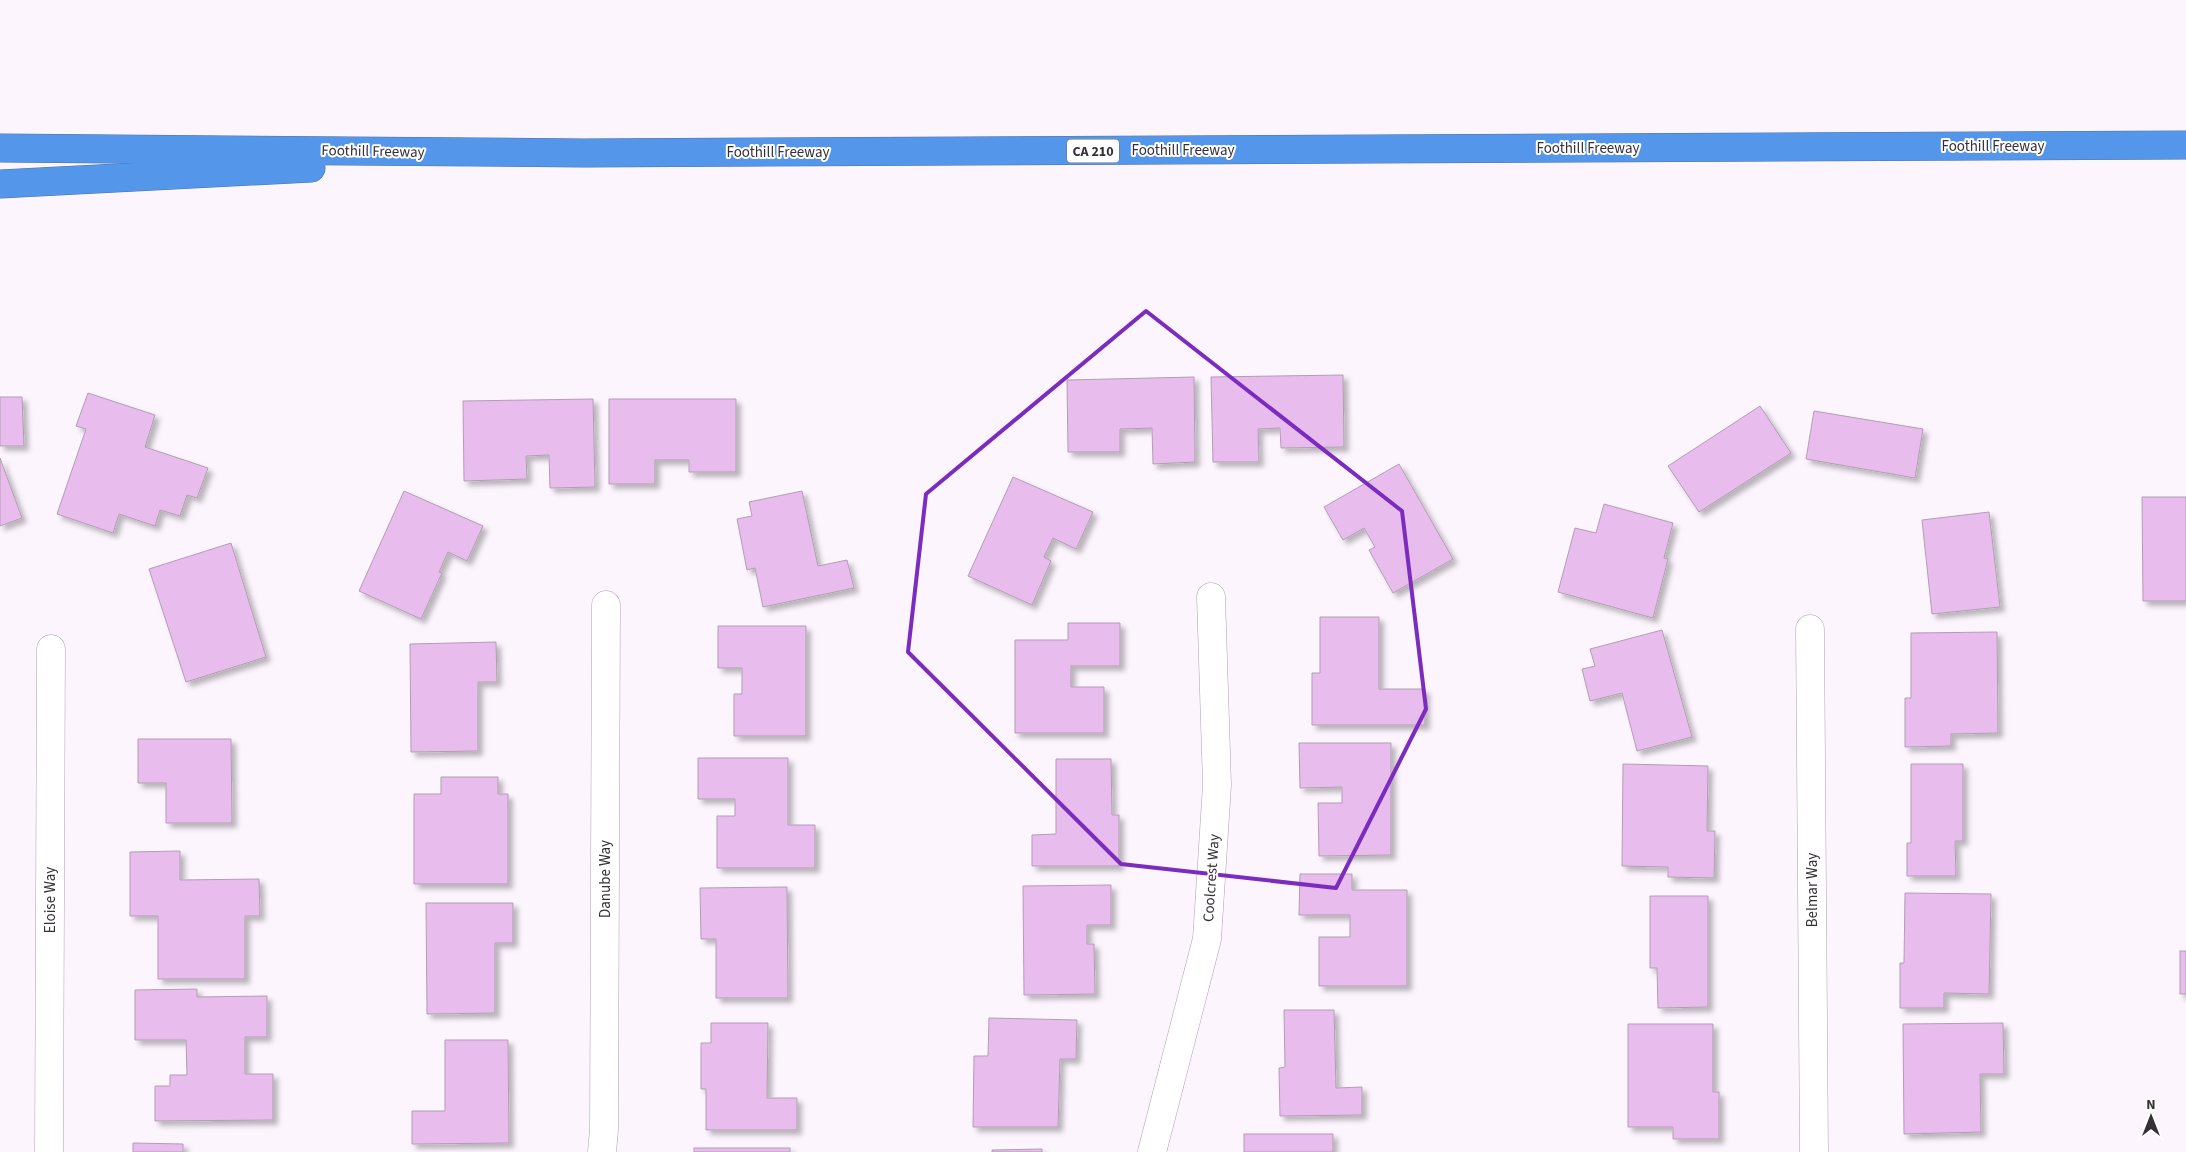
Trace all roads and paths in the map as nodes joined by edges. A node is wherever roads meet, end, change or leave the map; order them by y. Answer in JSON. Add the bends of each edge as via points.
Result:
{"nodes":[{"id":1,"x":2186,"y":145,"type":"edge"},
{"id":2,"x":0,"y":148,"type":"edge"},
{"id":3,"x":584,"y":153,"type":"junction"},
{"id":4,"x":0,"y":184,"type":"edge"},
{"id":5,"x":1211,"y":597,"type":"dead end"},
{"id":6,"x":606,"y":605,"type":"dead end"},
{"id":7,"x":1810,"y":629,"type":"dead end"},
{"id":8,"x":52,"y":649,"type":"dead end"},
{"id":9,"x":49,"y":1152,"type":"edge"},
{"id":10,"x":602,"y":1152,"type":"edge"},
{"id":11,"x":1152,"y":1152,"type":"edge"},
{"id":12,"x":1814,"y":1152,"type":"edge"}],
"edges":[{"from":1,"to":3,"type":"highway","name":"Foothill Freeway","number":"CA 210"},
{"from":2,"to":3,"type":"highway","name":"Foothill Freeway","number":"CA 210"},
{"from":3,"to":4,"type":"highway"},
{"from":5,"to":11,"type":"street","name":"Coolcrest Way","via":[[1217,785],[1207,939]]},
{"from":6,"to":10,"type":"street","name":"Danube Way"},
{"from":7,"to":12,"type":"street","name":"Belmar Way"},
{"from":8,"to":9,"type":"street","name":"Eloise Way"}]}
